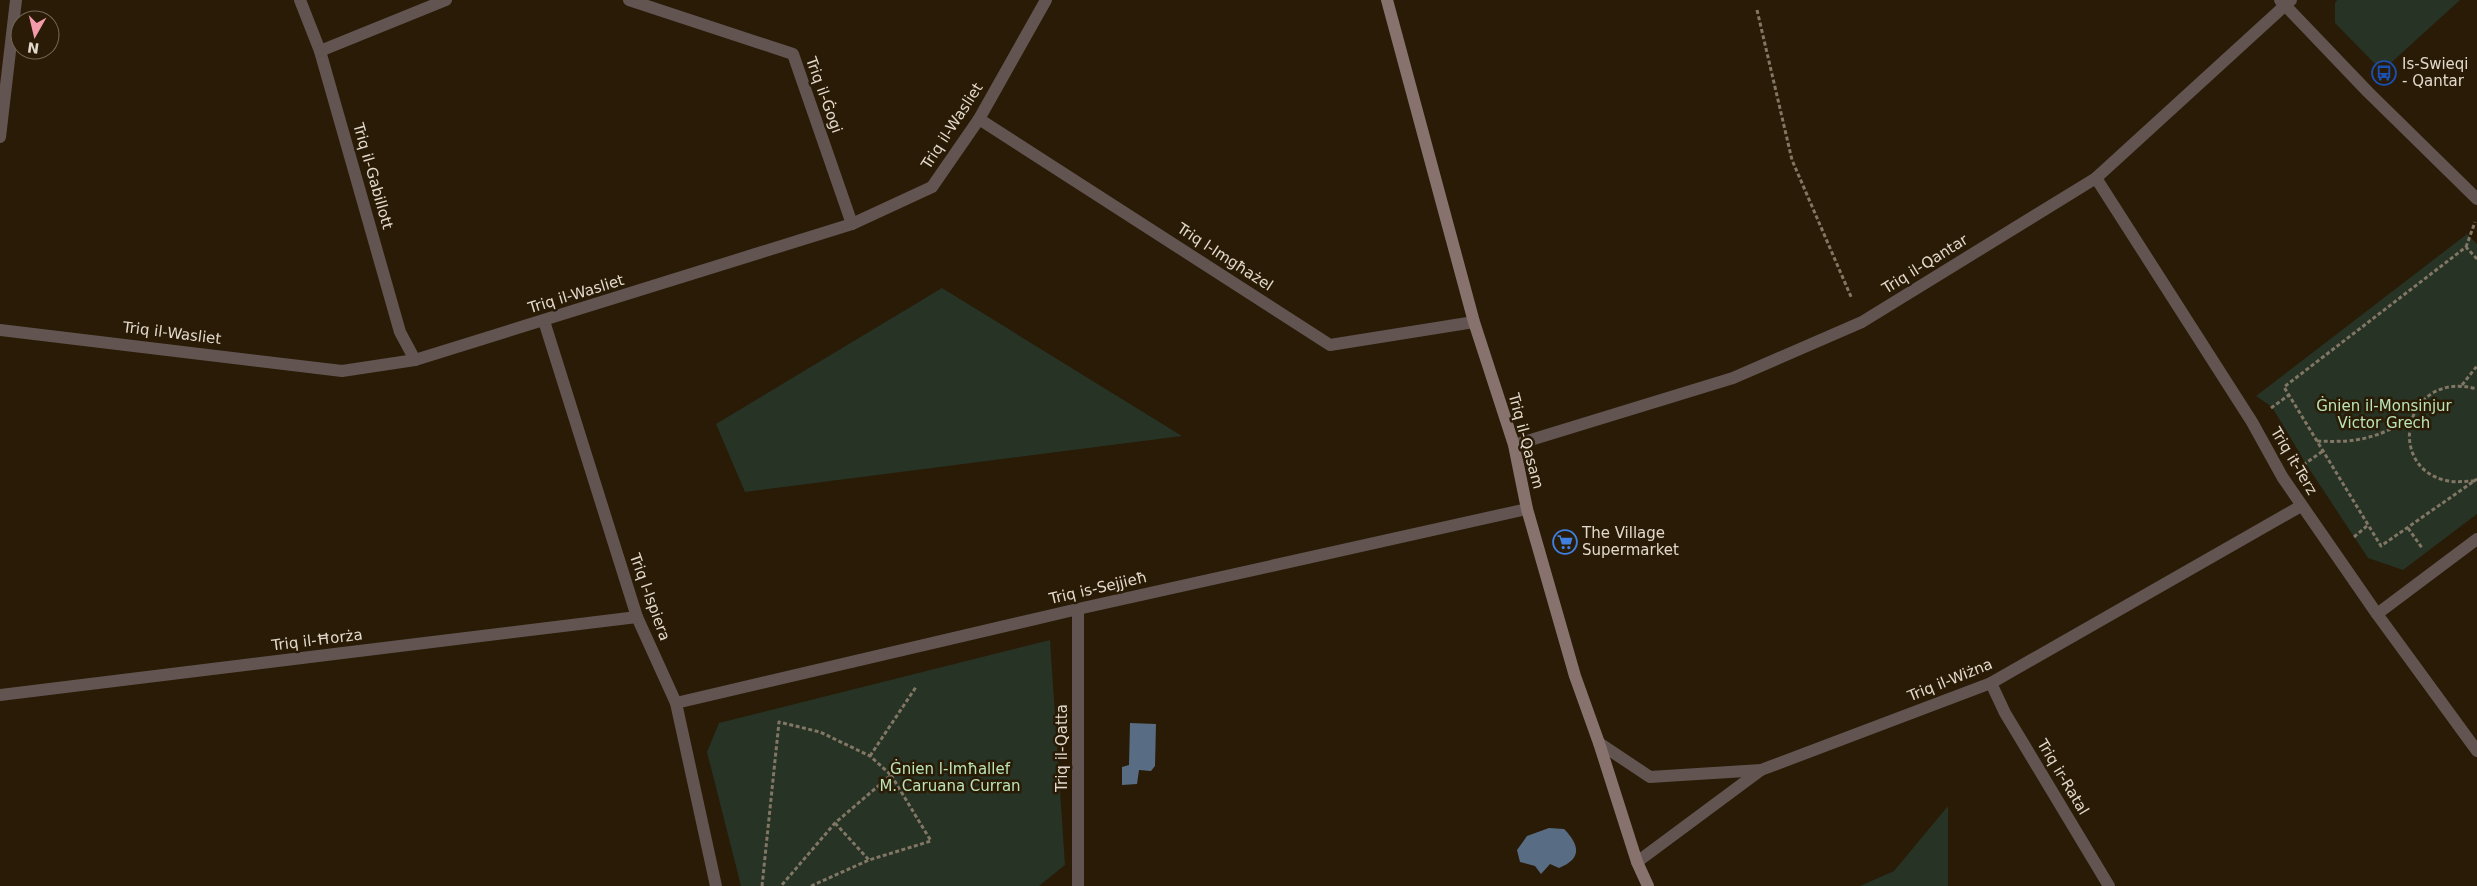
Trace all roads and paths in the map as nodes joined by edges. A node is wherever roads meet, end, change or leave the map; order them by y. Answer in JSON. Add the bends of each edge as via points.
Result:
{"nodes":[{"id":1,"x":16,"y":0,"type":"edge"},
{"id":2,"x":300,"y":0,"type":"edge"},
{"id":3,"x":446,"y":0,"type":"edge"},
{"id":4,"x":629,"y":0,"type":"edge"},
{"id":5,"x":1046,"y":0,"type":"edge"},
{"id":6,"x":1387,"y":0,"type":"edge"},
{"id":7,"x":2286,"y":2,"type":"edge"},
{"id":8,"x":1757,"y":10,"type":"dead end"},
{"id":9,"x":320,"y":51,"type":"junction"},
{"id":10,"x":979,"y":119,"type":"junction"},
{"id":11,"x":0,"y":137,"type":"edge"},
{"id":12,"x":2096,"y":178,"type":"junction"},
{"id":13,"x":2477,"y":199,"type":"edge"},
{"id":14,"x":2477,"y":216,"type":"edge"},
{"id":15,"x":852,"y":224,"type":"junction"},
{"id":16,"x":2466,"y":247,"type":"junction"},
{"id":17,"x":2477,"y":259,"type":"edge"},
{"id":18,"x":544,"y":321,"type":"junction"},
{"id":19,"x":1474,"y":322,"type":"junction"},
{"id":20,"x":1862,"y":322,"type":"junction"},
{"id":21,"x":0,"y":330,"type":"edge"},
{"id":22,"x":415,"y":360,"type":"junction"},
{"id":23,"x":2477,"y":366,"type":"edge"},
{"id":24,"x":2462,"y":385,"type":"junction"},
{"id":25,"x":2477,"y":390,"type":"edge"},
{"id":26,"x":2411,"y":418,"type":"junction"},
{"id":27,"x":2317,"y":441,"type":"junction"},
{"id":28,"x":1514,"y":446,"type":"junction"},
{"id":29,"x":2476,"y":481,"type":"edge"},
{"id":30,"x":2301,"y":506,"type":"junction"},
{"id":31,"x":1527,"y":509,"type":"junction"},
{"id":32,"x":2477,"y":539,"type":"edge"},
{"id":33,"x":1078,"y":609,"type":"junction"},
{"id":34,"x":2377,"y":614,"type":"junction"},
{"id":35,"x":637,"y":617,"type":"junction"},
{"id":36,"x":1991,"y":683,"type":"junction"},
{"id":37,"x":916,"y":687,"type":"dead end"},
{"id":38,"x":0,"y":695,"type":"edge"},
{"id":39,"x":676,"y":703,"type":"junction"},
{"id":40,"x":1600,"y":743,"type":"junction"},
{"id":41,"x":2477,"y":751,"type":"edge"},
{"id":42,"x":870,"y":756,"type":"junction"},
{"id":43,"x":1761,"y":770,"type":"junction"},
{"id":44,"x":891,"y":776,"type":"junction"},
{"id":45,"x":835,"y":823,"type":"junction"},
{"id":46,"x":869,"y":860,"type":"junction"},
{"id":47,"x":1637,"y":862,"type":"junction"},
{"id":48,"x":716,"y":886,"type":"edge"},
{"id":49,"x":762,"y":886,"type":"edge"},
{"id":50,"x":781,"y":886,"type":"edge"},
{"id":51,"x":810,"y":886,"type":"edge"},
{"id":52,"x":1078,"y":886,"type":"edge"},
{"id":53,"x":1648,"y":886,"type":"edge"},
{"id":54,"x":2109,"y":886,"type":"edge"}],
"edges":[{"from":1,"to":11,"type":"street"},
{"from":2,"to":9,"type":"street","name":"Triq il-Gabillott"},
{"from":3,"to":9,"type":"street"},
{"from":4,"to":15,"type":"street","name":"Triq il-Ġogi","via":[[792,54]]},
{"from":5,"to":10,"type":"street","name":"Triq il-Wasliet"},
{"from":6,"to":19,"type":"street","name":"Triq il-Qasam"},
{"from":7,"to":12,"type":"street","name":"Triq il-Qantar"},
{"from":7,"to":13,"type":"street","via":[[2368,92]]},
{"from":8,"to":20,"type":"path","via":[[1792,160]]},
{"from":9,"to":22,"type":"street","name":"Triq il-Gabillott","via":[[400,332]]},
{"from":10,"to":15,"type":"street","name":"Triq il-Wasliet","via":[[932,187]]},
{"from":10,"to":19,"type":"street","name":"Triq l-Imgħażel","via":[[1330,344]]},
{"from":12,"to":20,"type":"street","name":"Triq il-Qantar"},
{"from":12,"to":30,"type":"street","name":"Triq it-Terz","via":[[2252,422]]},
{"from":14,"to":16,"type":"path"},
{"from":15,"to":18,"type":"street","name":"Triq il-Wasliet"},
{"from":16,"to":17,"type":"path"},
{"from":16,"to":27,"type":"path","via":[[2284,386]]},
{"from":18,"to":22,"type":"street","name":"Triq il-Wasliet"},
{"from":18,"to":35,"type":"street","name":"Triq l-Ispiera"},
{"from":19,"to":28,"type":"street","name":"Triq il-Qasam"},
{"from":20,"to":28,"type":"street","name":"Triq il-Qantar","via":[[1733,378]]},
{"from":21,"to":22,"type":"street","name":"Triq il-Wasliet","via":[[342,371]]},
{"from":23,"to":24,"type":"path"},
{"from":24,"to":25,"type":"path"},
{"from":24,"to":26,"type":"path","via":[[2445,387],[2430,394]]},
{"from":26,"to":27,"type":"path","via":[[2380,436],[2354,441]]},
{"from":26,"to":29,"type":"path","via":[[2411,448],[2429,473],[2442,480]]},
{"from":27,"to":29,"type":"path","via":[[2381,546]]},
{"from":28,"to":31,"type":"street","name":"Triq il-Qasam"},
{"from":30,"to":34,"type":"street","name":"Triq it-Terz"},
{"from":30,"to":36,"type":"street","name":"Triq il-Wiżna"},
{"from":31,"to":33,"type":"street","name":"Triq is-Sejjieħ"},
{"from":31,"to":40,"type":"street","name":"Triq il-Qasam","via":[[1575,676]]},
{"from":32,"to":34,"type":"street"},
{"from":33,"to":39,"type":"street","name":"Triq is-Sejjieħ"},
{"from":33,"to":52,"type":"street","name":"Triq il-Qatta"},
{"from":34,"to":41,"type":"street","name":"Triq it-Terz"},
{"from":35,"to":38,"type":"street","name":"Triq il-Ħorża"},
{"from":35,"to":39,"type":"street","name":"Triq l-Ispiera"},
{"from":36,"to":43,"type":"street","name":"Triq il-Wiżna"},
{"from":36,"to":54,"type":"street","name":"Triq ir-Ratal","via":[[2005,713]]},
{"from":37,"to":42,"type":"path"},
{"from":39,"to":48,"type":"street","name":"Triq l-Ispiera"},
{"from":40,"to":43,"type":"street","via":[[1650,778]]},
{"from":40,"to":47,"type":"street","name":"Triq il-Qasam"},
{"from":42,"to":44,"type":"path"},
{"from":42,"to":49,"type":"path","via":[[820,732],[779,722]]},
{"from":43,"to":47,"type":"street","name":"Triq il-Wiżna"},
{"from":44,"to":45,"type":"path"},
{"from":44,"to":46,"type":"path","via":[[930,841]]},
{"from":45,"to":46,"type":"path"},
{"from":45,"to":50,"type":"path"},
{"from":46,"to":51,"type":"path"},
{"from":47,"to":53,"type":"street","name":"Triq il-Qasam"}]}
